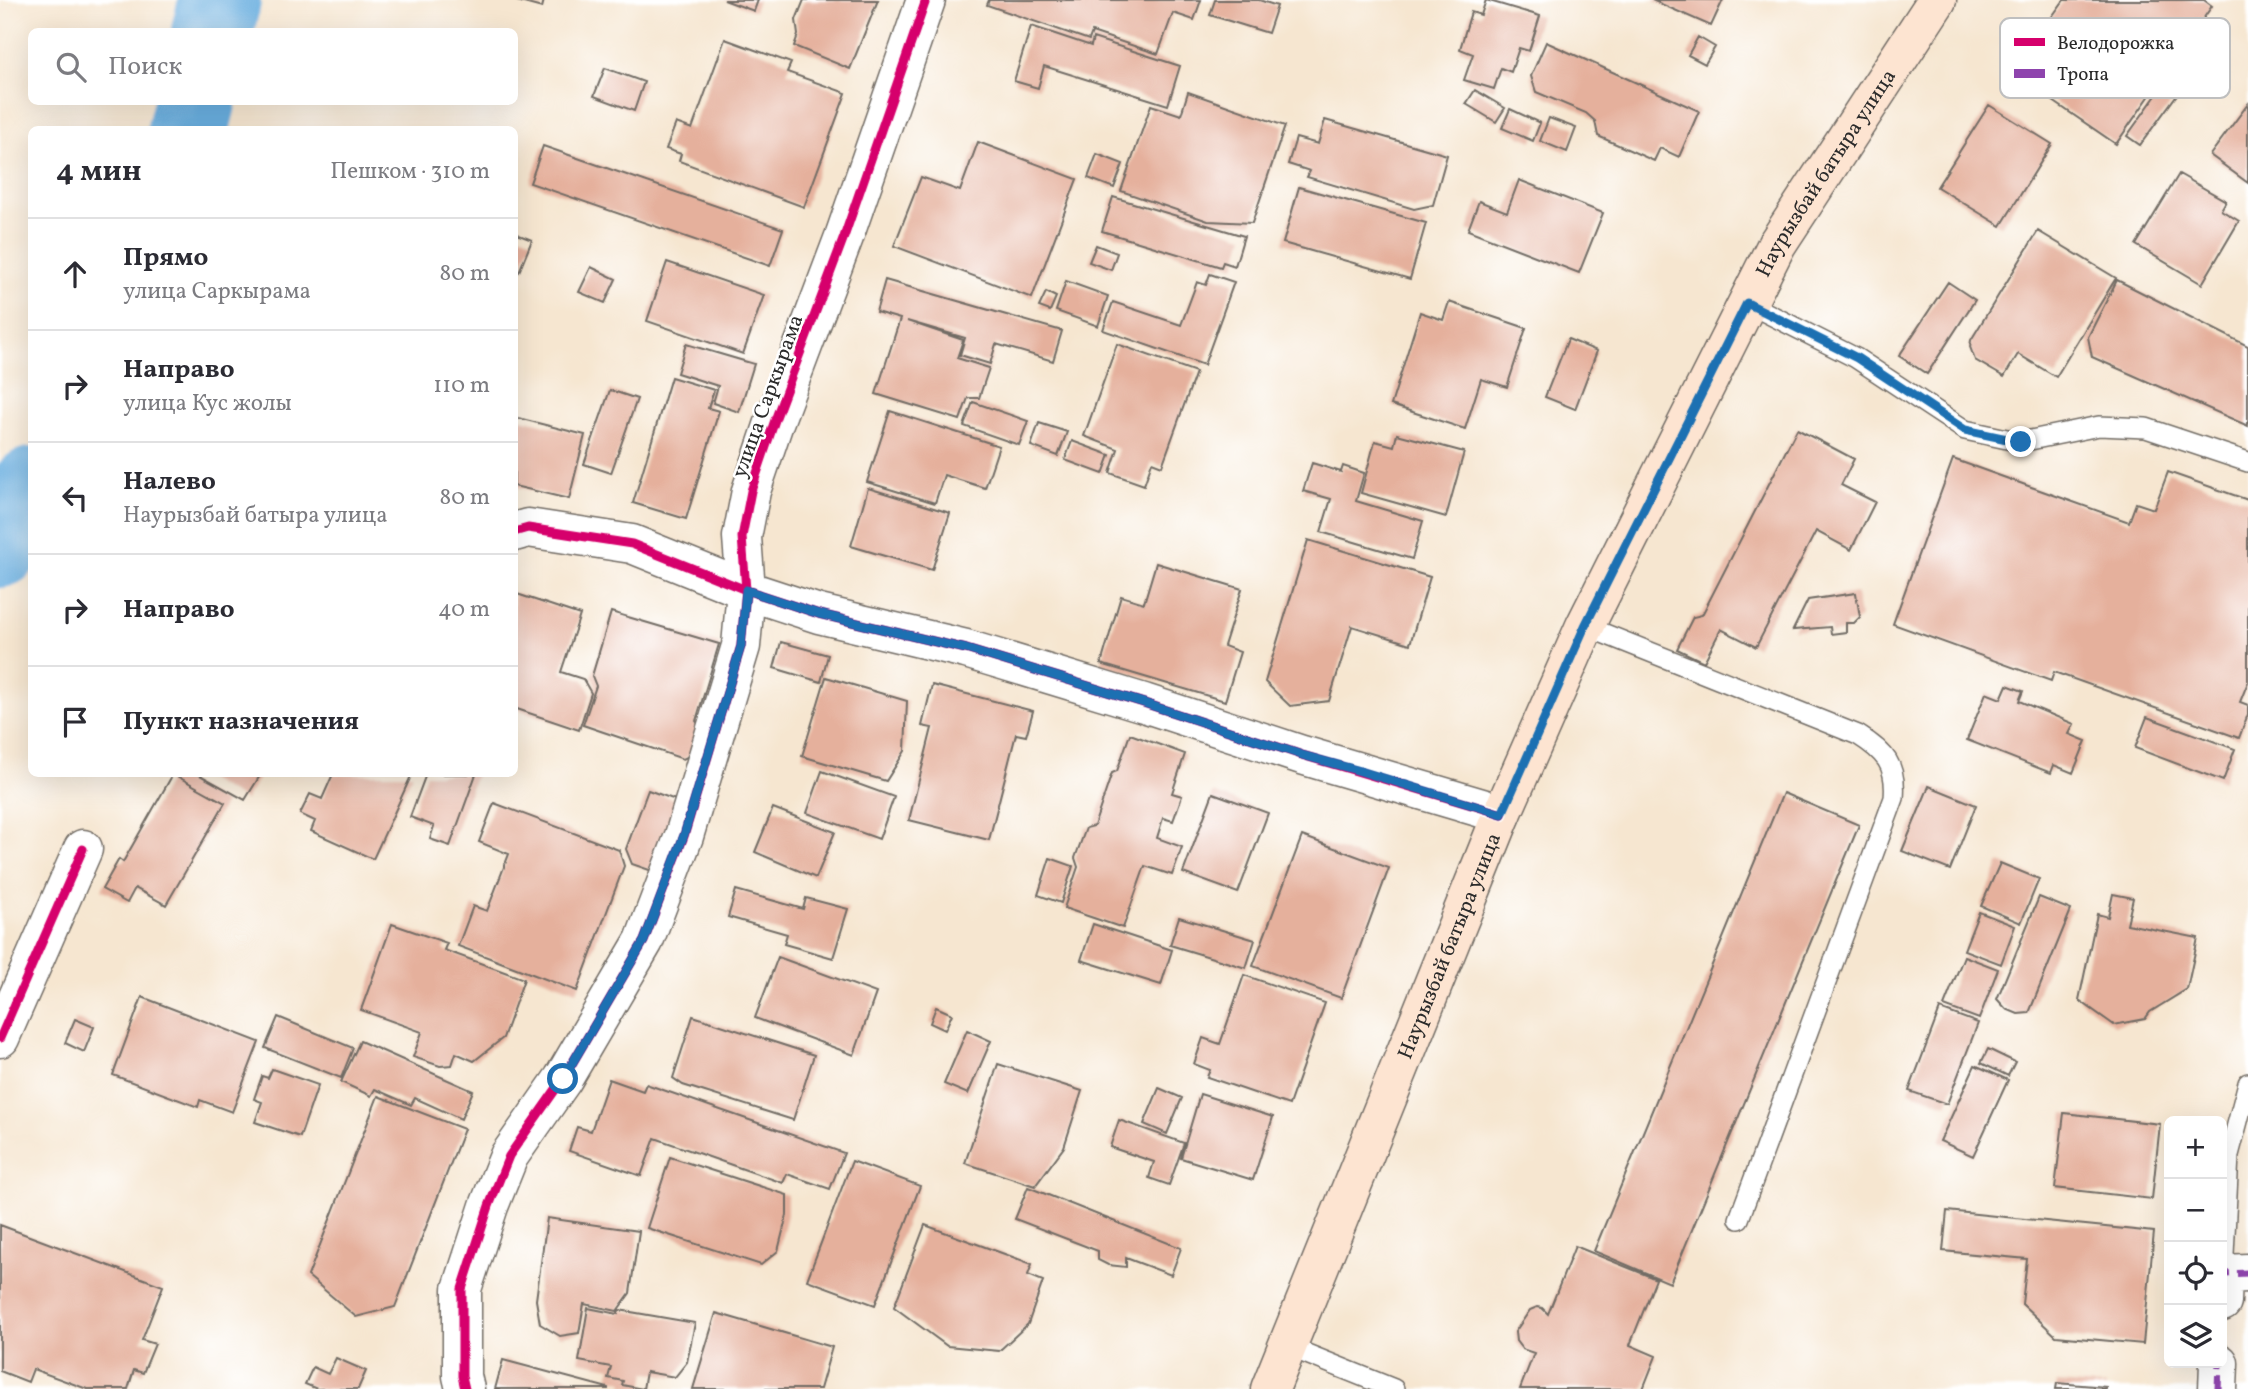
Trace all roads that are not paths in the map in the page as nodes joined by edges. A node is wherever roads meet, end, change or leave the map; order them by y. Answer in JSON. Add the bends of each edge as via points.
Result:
{"nodes":[{"id":1,"x":926,"y":0,"type":"edge"},
{"id":2,"x":1937,"y":0,"type":"edge"},
{"id":3,"x":1747,"y":303,"type":"junction"},
{"id":4,"x":2248,"y":462,"type":"edge"},
{"id":5,"x":518,"y":531,"type":"edge"},
{"id":6,"x":746,"y":590,"type":"junction"},
{"id":7,"x":1585,"y":626,"type":"junction"},
{"id":8,"x":1502,"y":814,"type":"junction"},
{"id":9,"x":83,"y":849,"type":"dead end"},
{"id":10,"x":0,"y":1038,"type":"edge"},
{"id":11,"x":2248,"y":1083,"type":"edge"},
{"id":12,"x":1739,"y":1219,"type":"dead end"},
{"id":13,"x":2231,"y":1283,"type":"edge"},
{"id":14,"x":1287,"y":1346,"type":"junction"},
{"id":15,"x":2219,"y":1368,"type":"edge"},
{"id":16,"x":465,"y":1389,"type":"edge"},
{"id":17,"x":1270,"y":1389,"type":"edge"},
{"id":18,"x":1394,"y":1389,"type":"edge"},
{"id":19,"x":2218,"y":1389,"type":"edge"}],
"edges":[{"from":1,"to":6,"type":"street","name":"улица Саркырама","via":[[751,491],[742,537]]},
{"from":2,"to":3,"type":"main road","name":"Наурызбай батыра улица","via":[[1777,244]]},
{"from":3,"to":4,"type":"lane","via":[[1857,358],[1965,430],[2021,442],[2099,426],[2146,428]]},
{"from":3,"to":7,"type":"main road","name":"Наурызбай батыра улица"},
{"from":5,"to":6,"type":"street","via":[[528,528],[632,544]]},
{"from":6,"to":8,"type":"street","via":[[819,614],[979,653]]},
{"from":6,"to":16,"type":"street","name":"улица Саркырама","via":[[741,646],[684,835],[644,941],[563,1079],[509,1156],[489,1206],[462,1289]]},
{"from":7,"to":8,"type":"main road","name":"Наурызбай батыра улица"},
{"from":7,"to":12,"type":"lane","via":[[1858,735],[1889,761],[1896,782],[1894,798]]},
{"from":8,"to":14,"type":"main road","name":"Наурызбай батыра улица"},
{"from":9,"to":10,"type":"street"},
{"from":11,"to":13,"type":"lane","via":[[2229,1155]]},
{"from":14,"to":17,"type":"main road","name":"Наурызбай батыра улица"},
{"from":14,"to":18,"type":"lane"},
{"from":15,"to":19,"type":"street"}]}
